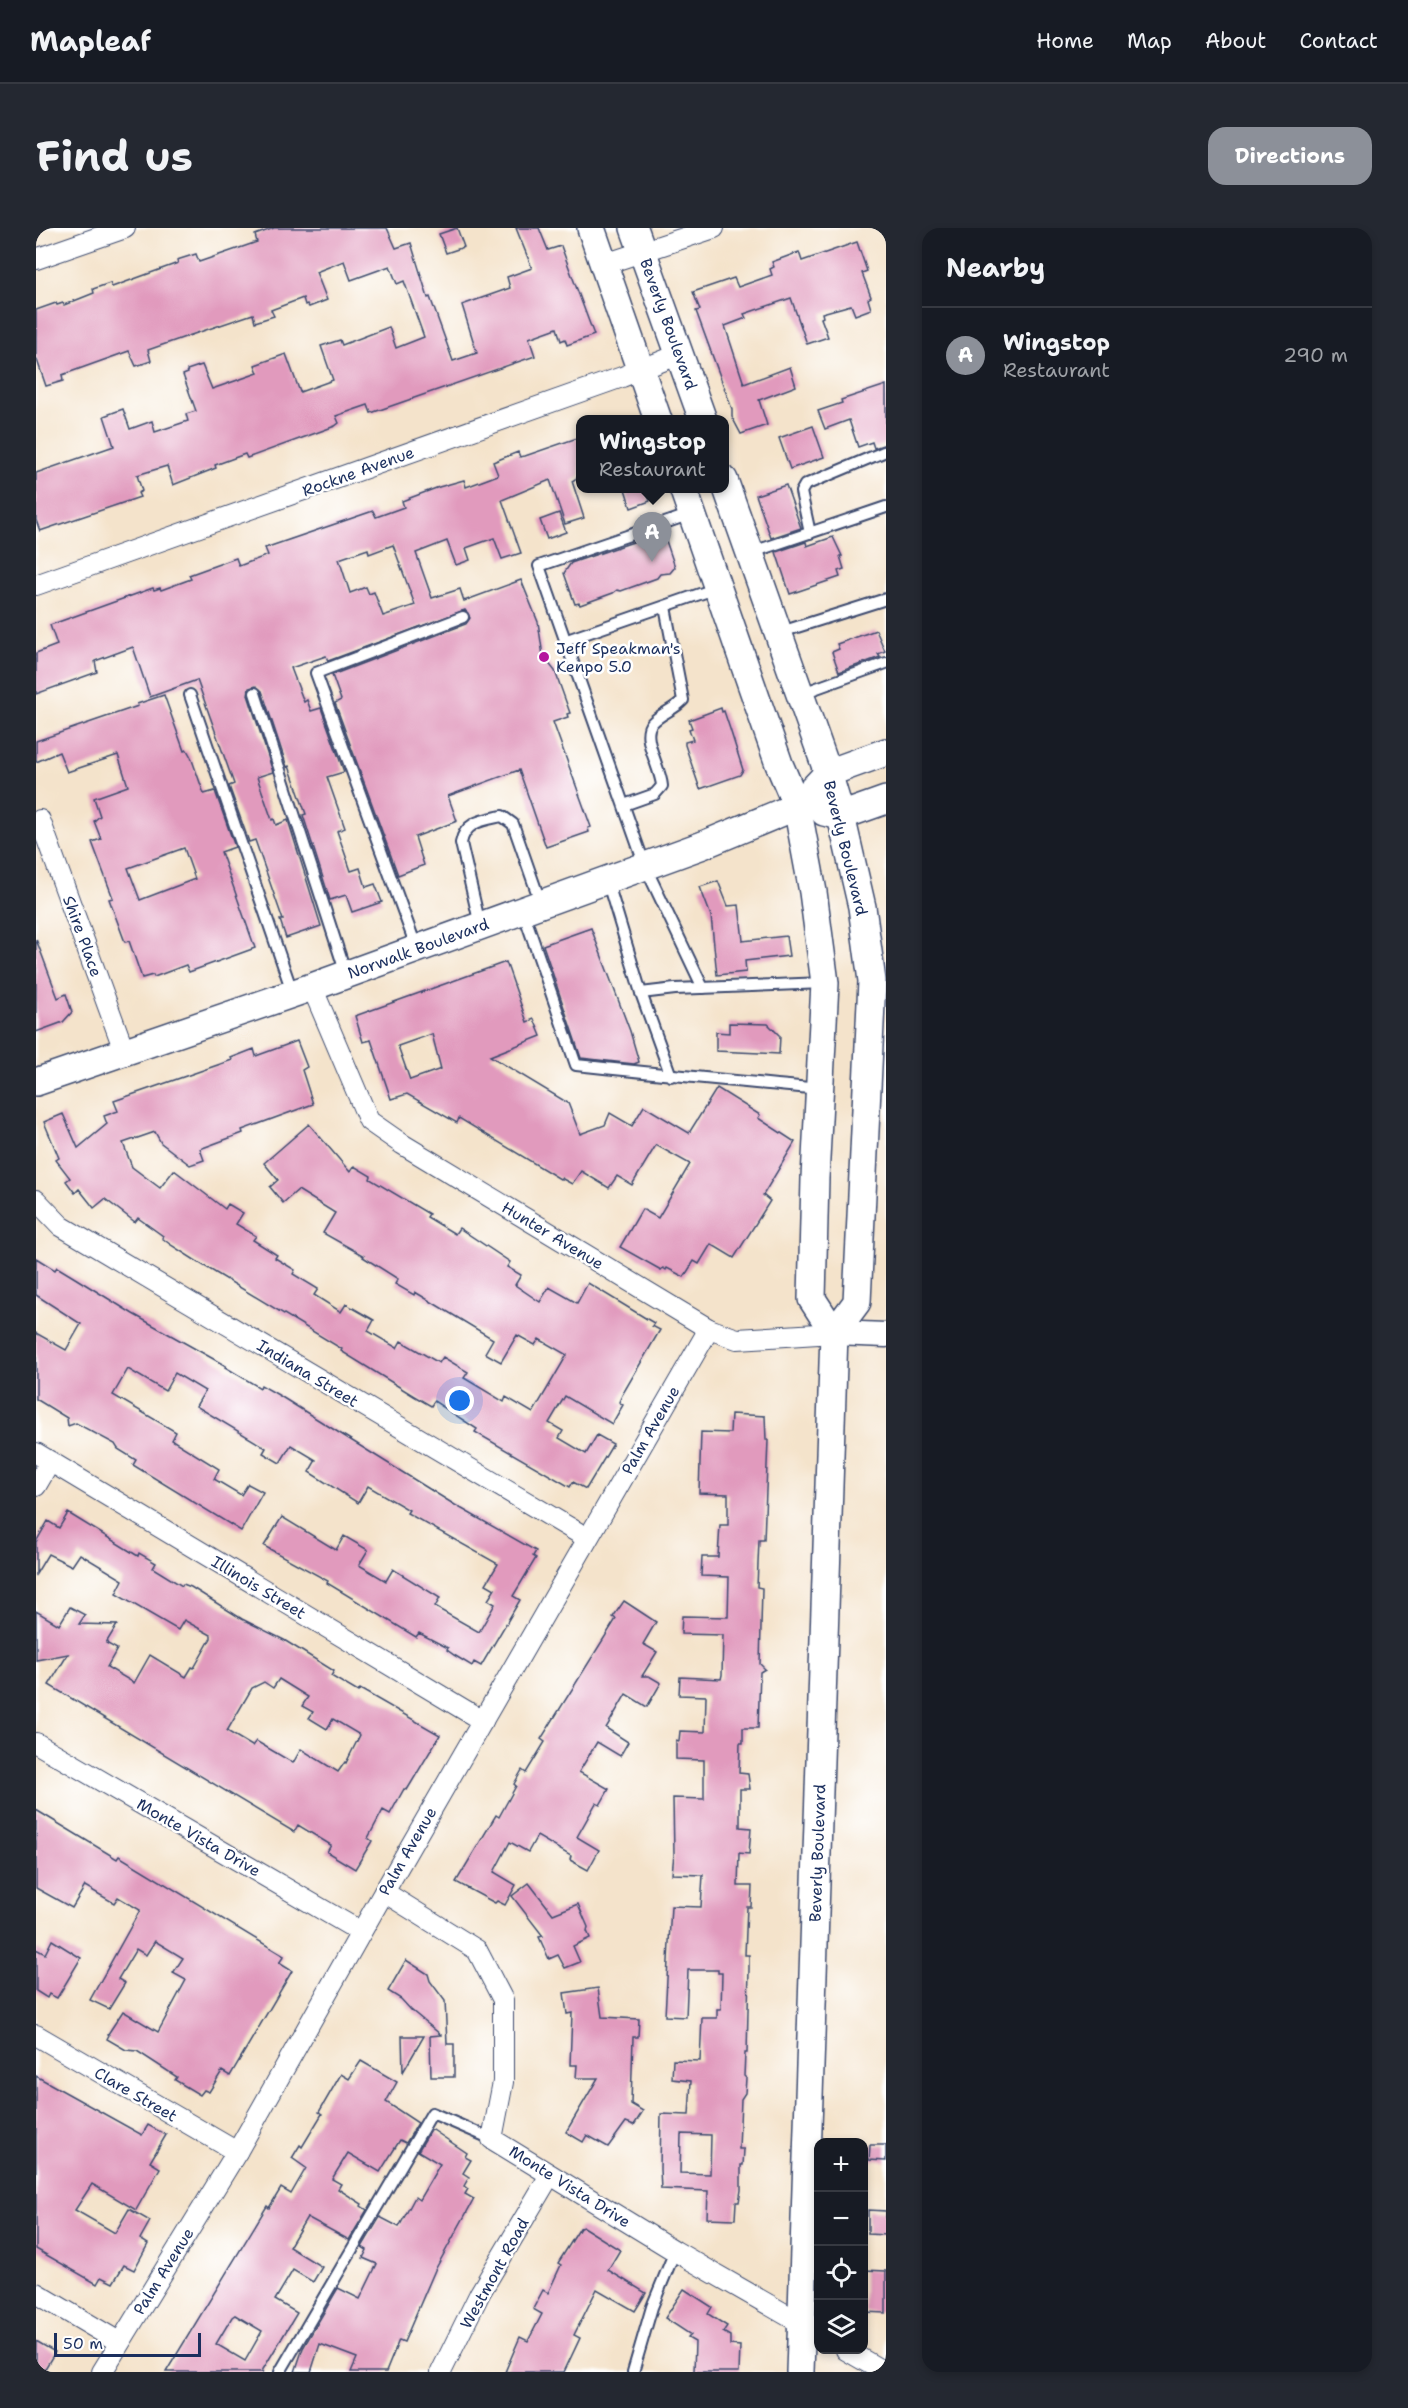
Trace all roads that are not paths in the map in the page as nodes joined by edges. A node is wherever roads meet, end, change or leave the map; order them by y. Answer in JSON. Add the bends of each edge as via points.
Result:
{"nodes":[{"id":1,"x":125,"y":228,"type":"edge"},
{"id":2,"x":591,"y":228,"type":"edge"},
{"id":3,"x":714,"y":228,"type":"edge"},
{"id":4,"x":639,"y":240,"type":"edge"},
{"id":5,"x":36,"y":259,"type":"edge"},
{"id":6,"x":605,"y":264,"type":"junction"},
{"id":7,"x":680,"y":354,"type":"junction"},
{"id":8,"x":640,"y":369,"type":"junction"},
{"id":9,"x":656,"y":415,"type":"edge"},
{"id":10,"x":701,"y":415,"type":"edge"},
{"id":11,"x":886,"y":451,"type":"edge"},
{"id":12,"x":729,"y":493,"type":"edge"},
{"id":13,"x":687,"y":501,"type":"edge"},
{"id":14,"x":886,"y":507,"type":"edge"},
{"id":15,"x":810,"y":533,"type":"junction"},
{"id":16,"x":750,"y":553,"type":"junction"},
{"id":17,"x":36,"y":585,"type":"edge"},
{"id":18,"x":717,"y":588,"type":"junction"},
{"id":19,"x":886,"y":599,"type":"edge"},
{"id":20,"x":665,"y":607,"type":"junction"},
{"id":21,"x":463,"y":617,"type":"dead end"},
{"id":22,"x":778,"y":633,"type":"junction"},
{"id":23,"x":567,"y":640,"type":"junction"},
{"id":24,"x":886,"y":663,"type":"edge"},
{"id":25,"x":255,"y":693,"type":"dead end"},
{"id":26,"x":190,"y":694,"type":"dead end"},
{"id":27,"x":800,"y":694,"type":"junction"},
{"id":28,"x":886,"y":752,"type":"edge"},
{"id":29,"x":828,"y":773,"type":"junction"},
{"id":30,"x":886,"y":800,"type":"edge"},
{"id":31,"x":624,"y":805,"type":"junction"},
{"id":32,"x":797,"y":806,"type":"junction"},
{"id":33,"x":842,"y":816,"type":"junction"},
{"id":34,"x":40,"y":820,"type":"dead end"},
{"id":35,"x":645,"y":866,"type":"junction"},
{"id":36,"x":607,"y":880,"type":"junction"},
{"id":37,"x":532,"y":907,"type":"junction"},
{"id":38,"x":480,"y":926,"type":"junction"},
{"id":39,"x":417,"y":949,"type":"junction"},
{"id":40,"x":346,"y":975,"type":"junction"},
{"id":41,"x":879,"y":979,"type":"edge"},
{"id":42,"x":825,"y":983,"type":"junction"},
{"id":43,"x":703,"y":988,"type":"junction"},
{"id":44,"x":302,"y":991,"type":"junction"},
{"id":45,"x":641,"y":993,"type":"junction"},
{"id":46,"x":125,"y":1053,"type":"junction"},
{"id":47,"x":671,"y":1076,"type":"junction"},
{"id":48,"x":36,"y":1082,"type":"edge"},
{"id":49,"x":819,"y":1089,"type":"junction"},
{"id":50,"x":36,"y":1200,"type":"edge"},
{"id":51,"x":710,"y":1329,"type":"junction"},
{"id":52,"x":834,"y":1333,"type":"junction"},
{"id":53,"x":886,"y":1335,"type":"edge"},
{"id":54,"x":43,"y":1457,"type":"edge"},
{"id":55,"x":36,"y":1486,"type":"edge"},
{"id":56,"x":587,"y":1538,"type":"junction"},
{"id":57,"x":483,"y":1721,"type":"junction"},
{"id":58,"x":36,"y":1743,"type":"edge"},
{"id":59,"x":384,"y":1892,"type":"junction"},
{"id":60,"x":361,"y":1932,"type":"junction"},
{"id":61,"x":36,"y":2035,"type":"edge"},
{"id":62,"x":492,"y":2139,"type":"junction"},
{"id":63,"x":237,"y":2152,"type":"junction"},
{"id":64,"x":550,"y":2175,"type":"junction"},
{"id":65,"x":675,"y":2251,"type":"junction"},
{"id":66,"x":36,"y":2293,"type":"edge"},
{"id":67,"x":810,"y":2328,"type":"edge"},
{"id":68,"x":119,"y":2342,"type":"junction"},
{"id":69,"x":854,"y":2354,"type":"edge"},
{"id":70,"x":102,"y":2372,"type":"edge"},
{"id":71,"x":280,"y":2372,"type":"edge"},
{"id":72,"x":441,"y":2372,"type":"edge"},
{"id":73,"x":633,"y":2372,"type":"edge"},
{"id":74,"x":800,"y":2372,"type":"edge"},
{"id":75,"x":884,"y":2372,"type":"edge"}],
"edges":[{"from":1,"to":5,"type":"street"},
{"from":2,"to":6,"type":"main road"},
{"from":3,"to":4,"type":"street"},
{"from":4,"to":6,"type":"street"},
{"from":4,"to":7,"type":"main road","name":"Beverly Boulevard"},
{"from":6,"to":8,"type":"main road"},
{"from":7,"to":8,"type":"street","name":"Rockne Avenue"},
{"from":7,"to":10,"type":"main road","name":"Beverly Boulevard"},
{"from":8,"to":9,"type":"main road"},
{"from":8,"to":17,"type":"street","name":"Rockne Avenue"},
{"from":11,"to":15,"type":"lane","via":[[806,485],[801,492]]},
{"from":12,"to":16,"type":"main road","name":"Beverly Boulevard"},
{"from":13,"to":18,"type":"main road"},
{"from":13,"to":23,"type":"lane","via":[[539,566]]},
{"from":14,"to":15,"type":"lane"},
{"from":15,"to":16,"type":"lane"},
{"from":16,"to":22,"type":"main road","name":"Beverly Boulevard"},
{"from":18,"to":20,"type":"lane"},
{"from":18,"to":32,"type":"main road"},
{"from":19,"to":22,"type":"lane"},
{"from":20,"to":23,"type":"lane"},
{"from":20,"to":31,"type":"lane","via":[[683,700],[649,726],[647,735],[662,786],[655,794]]},
{"from":21,"to":39,"type":"lane","via":[[316,673]]},
{"from":22,"to":27,"type":"main road","name":"Beverly Boulevard"},
{"from":23,"to":31,"type":"lane"},
{"from":24,"to":27,"type":"lane"},
{"from":25,"to":40,"type":"lane"},
{"from":26,"to":44,"type":"lane"},
{"from":27,"to":29,"type":"main road","name":"Beverly Boulevard"},
{"from":28,"to":29,"type":"main road"},
{"from":29,"to":32,"type":"main road"},
{"from":29,"to":33,"type":"main road","name":"Beverly Boulevard"},
{"from":30,"to":33,"type":"main road"},
{"from":31,"to":35,"type":"lane"},
{"from":32,"to":33,"type":"main road"},
{"from":32,"to":35,"type":"main road","name":"Norwalk Boulevard"},
{"from":32,"to":42,"type":"main road"},
{"from":33,"to":41,"type":"main road","name":"Beverly Boulevard"},
{"from":34,"to":46,"type":"street","name":"Shire Place"},
{"from":35,"to":36,"type":"main road","name":"Norwalk Boulevard"},
{"from":35,"to":43,"type":"lane"},
{"from":36,"to":37,"type":"main road","name":"Norwalk Boulevard"},
{"from":36,"to":45,"type":"lane"},
{"from":37,"to":38,"type":"main road","name":"Norwalk Boulevard"},
{"from":37,"to":38,"type":"lane","via":[[513,824],[502,816],[474,823],[464,832],[461,843]]},
{"from":37,"to":47,"type":"lane","via":[[576,1065]]},
{"from":38,"to":39,"type":"main road","name":"Norwalk Boulevard"},
{"from":39,"to":40,"type":"main road","name":"Norwalk Boulevard"},
{"from":40,"to":44,"type":"main road","name":"Norwalk Boulevard"},
{"from":41,"to":52,"type":"main road","name":"Beverly Boulevard","via":[[857,1302]]},
{"from":42,"to":43,"type":"lane"},
{"from":42,"to":49,"type":"main road"},
{"from":43,"to":45,"type":"lane"},
{"from":44,"to":46,"type":"main road","name":"Norwalk Boulevard"},
{"from":44,"to":51,"type":"street","name":"Hunter Avenue","via":[[369,1121]]},
{"from":45,"to":47,"type":"lane"},
{"from":46,"to":48,"type":"main road","name":"Norwalk Boulevard"},
{"from":47,"to":49,"type":"lane"},
{"from":49,"to":52,"type":"main road","via":[[812,1299]]},
{"from":50,"to":56,"type":"street","name":"Indiana Street","via":[[60,1226]]},
{"from":51,"to":52,"type":"street","name":"Hunter Avenue","via":[[737,1339]]},
{"from":51,"to":56,"type":"street","name":"Palm Avenue"},
{"from":52,"to":53,"type":"street","name":"Hunter Avenue"},
{"from":52,"to":67,"type":"main road","name":"Beverly Boulevard"},
{"from":54,"to":55,"type":"street"},
{"from":54,"to":57,"type":"street","name":"Illinois Street"},
{"from":56,"to":57,"type":"street","name":"Palm Avenue"},
{"from":57,"to":59,"type":"street","name":"Palm Avenue"},
{"from":58,"to":60,"type":"street","name":"Monte Vista Drive"},
{"from":59,"to":60,"type":"street","name":"Palm Avenue"},
{"from":59,"to":62,"type":"street","name":"Monte Vista Drive","via":[[477,1950],[503,2000],[503,2082]]},
{"from":60,"to":63,"type":"street","name":"Palm Avenue"},
{"from":61,"to":63,"type":"street","name":"Clare Street"},
{"from":62,"to":64,"type":"street","name":"Monte Vista Drive"},
{"from":62,"to":71,"type":"lane","via":[[432,2113]]},
{"from":63,"to":68,"type":"street","name":"Palm Avenue"},
{"from":64,"to":65,"type":"street","name":"Monte Vista Drive"},
{"from":64,"to":72,"type":"street","name":"Westmont Road","via":[[480,2293]]},
{"from":65,"to":67,"type":"street","name":"Monte Vista Drive"},
{"from":65,"to":73,"type":"lane","via":[[652,2307]]},
{"from":66,"to":68,"type":"street"},
{"from":67,"to":74,"type":"main road","name":"Beverly Boulevard"},
{"from":68,"to":70,"type":"street","name":"Palm Avenue"},
{"from":69,"to":75,"type":"street"}]}
